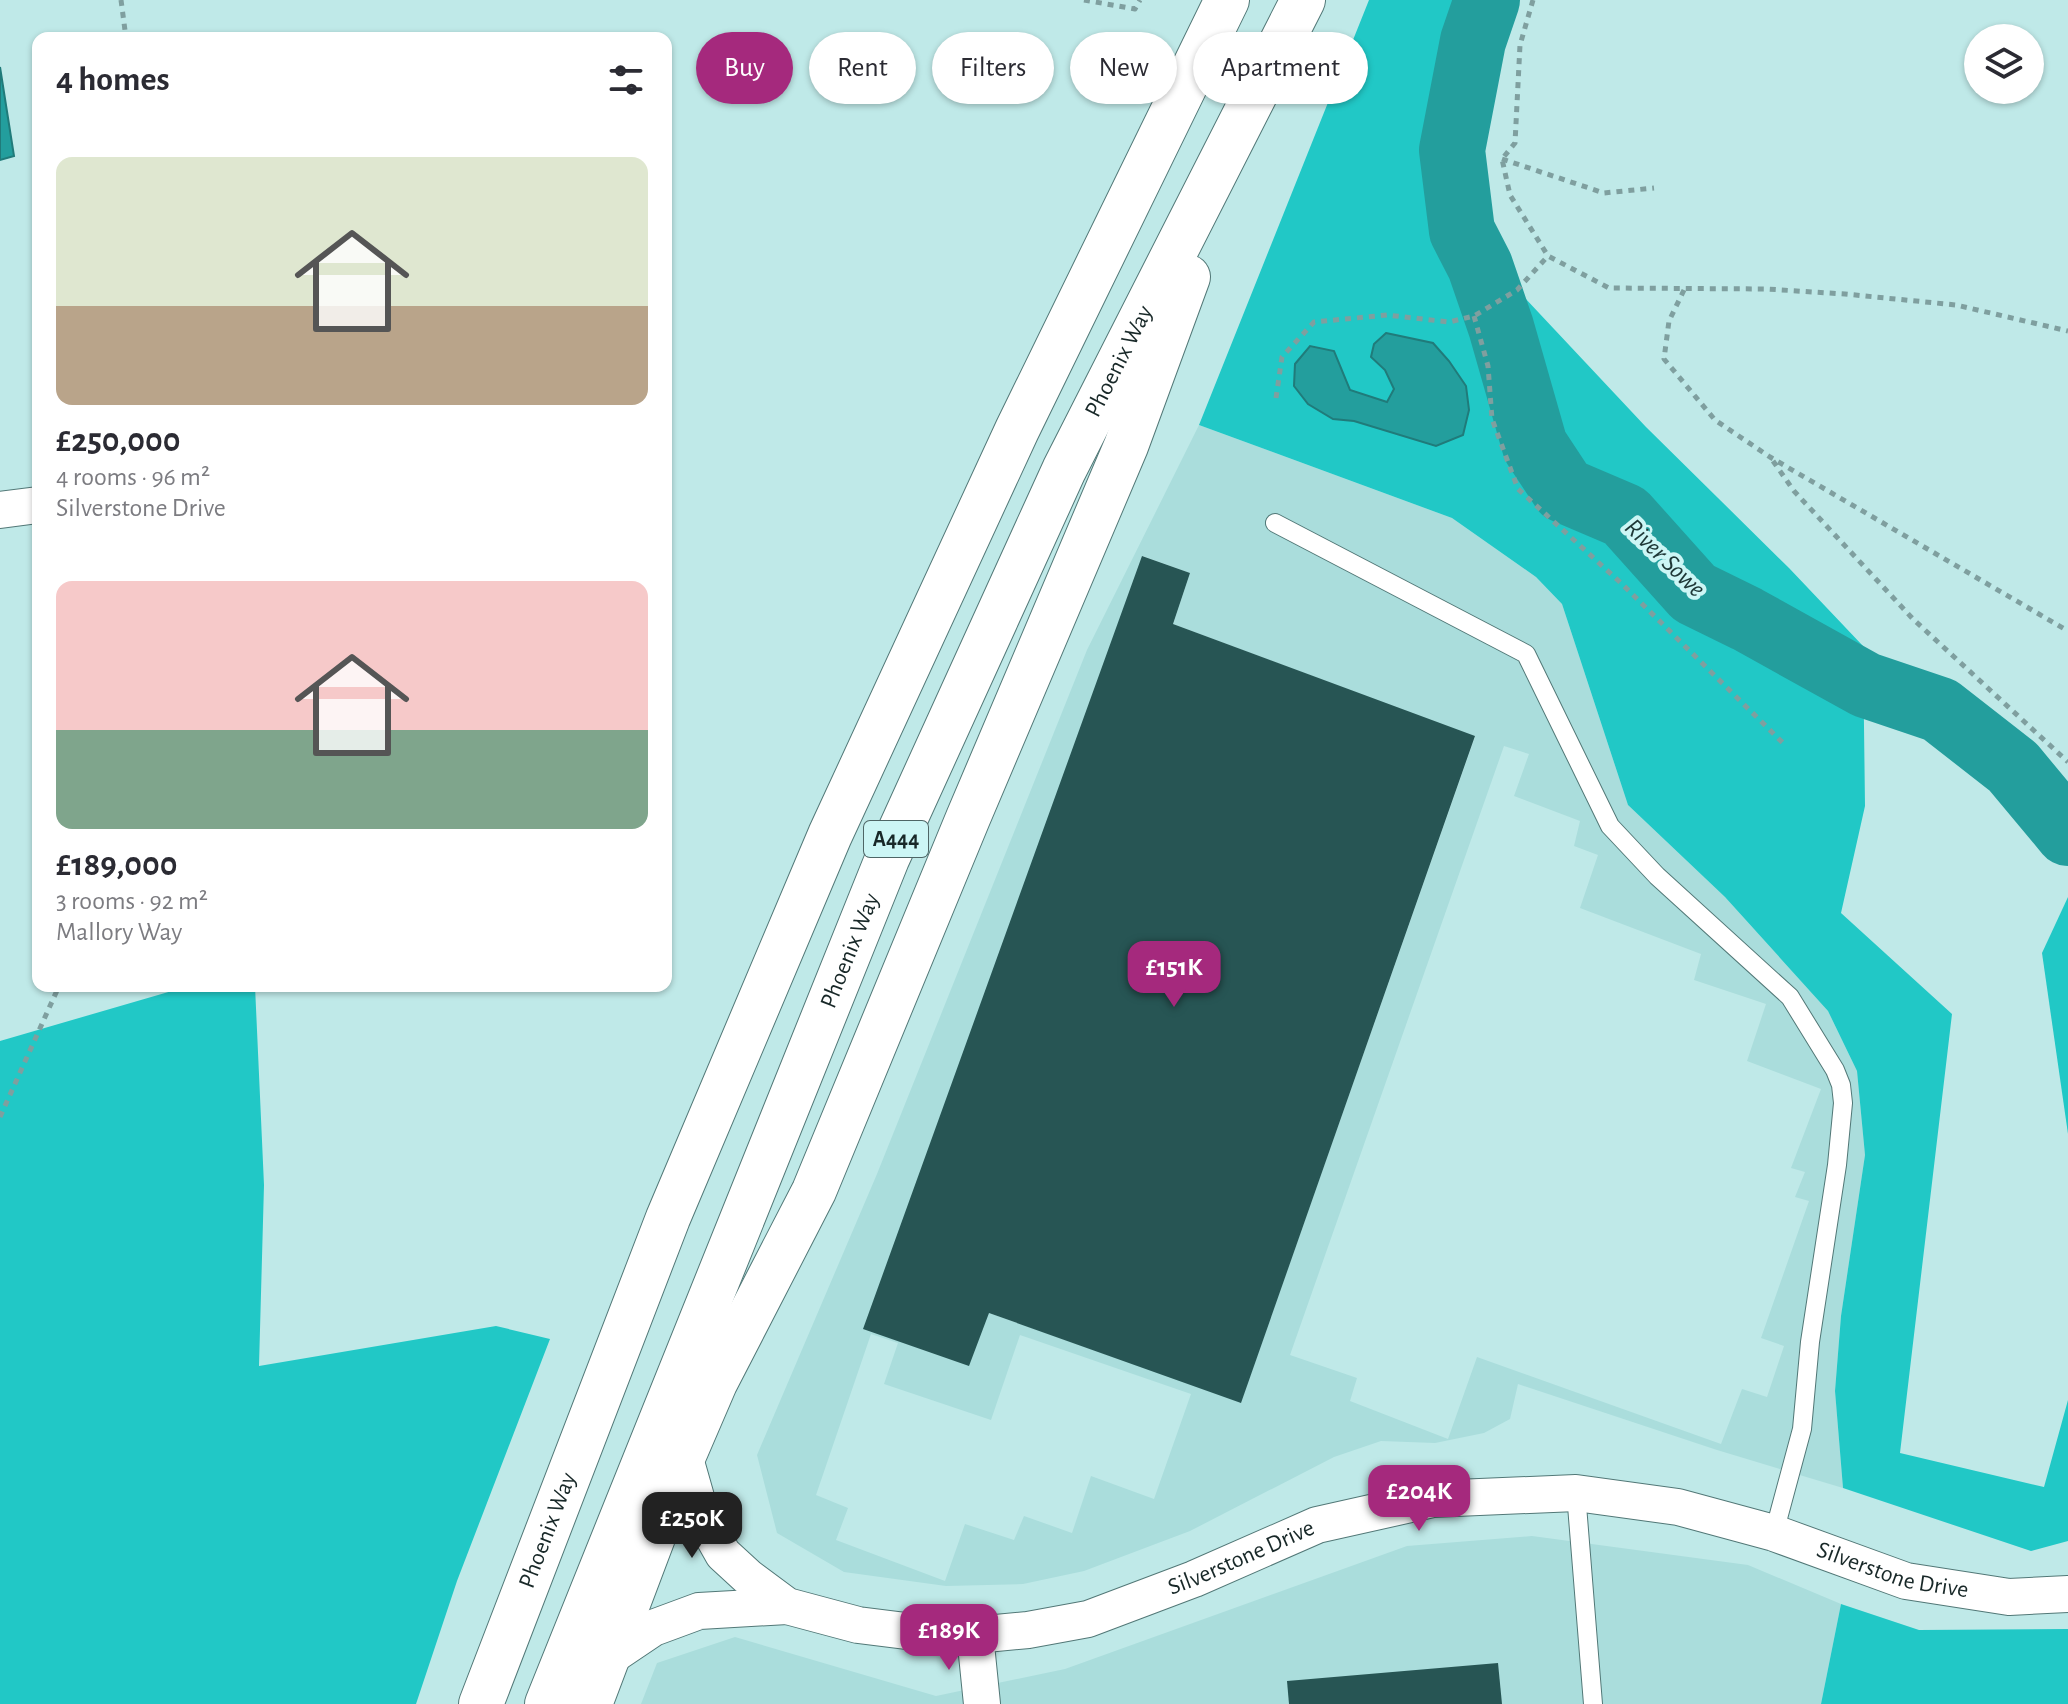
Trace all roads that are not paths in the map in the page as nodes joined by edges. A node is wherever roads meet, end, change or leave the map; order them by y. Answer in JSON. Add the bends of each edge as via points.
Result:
{"nodes":[{"id":1,"x":1227,"y":0,"type":"edge"},
{"id":2,"x":1303,"y":0,"type":"edge"},
{"id":3,"x":1286,"y":32,"type":"edge"},
{"id":4,"x":1249,"y":104,"type":"edge"},
{"id":5,"x":1252,"y":104,"type":"edge"},
{"id":6,"x":32,"y":506,"type":"edge"},
{"id":7,"x":0,"y":510,"type":"edge"},
{"id":8,"x":1275,"y":523,"type":"dead end"},
{"id":9,"x":684,"y":1455,"type":"junction"},
{"id":10,"x":1576,"y":1493,"type":"junction"},
{"id":11,"x":1774,"y":1533,"type":"junction"},
{"id":12,"x":2068,"y":1594,"type":"edge"},
{"id":13,"x":787,"y":1606,"type":"junction"},
{"id":14,"x":975,"y":1635,"type":"junction"},
{"id":15,"x":607,"y":1659,"type":"junction"},
{"id":16,"x":481,"y":1704,"type":"edge"},
{"id":17,"x":547,"y":1704,"type":"edge"},
{"id":18,"x":590,"y":1704,"type":"edge"},
{"id":19,"x":982,"y":1704,"type":"edge"},
{"id":20,"x":1593,"y":1704,"type":"edge"}],
"edges":[{"from":1,"to":16,"type":"highway","name":"Phoenix Way","number":"A444","via":[[1017,430],[830,835],[668,1218]]},
{"from":2,"to":3,"type":"highway","name":"Phoenix Way","number":"A444"},
{"from":4,"to":17,"type":"highway","name":"Phoenix Way","number":"A444","via":[[1064,470],[887,859]]},
{"from":5,"to":9,"type":"highway","via":[[1126,446],[814,1191]]},
{"from":6,"to":7,"type":"street"},
{"from":8,"to":11,"type":"lane","via":[[1526,654],[1610,826],[1790,997],[1835,1070],[1843,1103],[1837,1165],[1802,1429]]},
{"from":9,"to":13,"type":"street","name":"Silverstone Drive","via":[[701,1515],[723,1554]]},
{"from":9,"to":15,"type":"highway"},
{"from":10,"to":11,"type":"street","name":"Silverstone Drive","via":[[1678,1507]]},
{"from":10,"to":14,"type":"street","name":"Silverstone Drive","via":[[1433,1499],[1317,1525],[1088,1619]]},
{"from":10,"to":20,"type":"lane"},
{"from":11,"to":12,"type":"street","name":"Silverstone Drive","via":[[1906,1581],[2009,1597]]},
{"from":13,"to":14,"type":"street","name":"Silverstone Drive","via":[[858,1625]]},
{"from":13,"to":15,"type":"street","via":[[699,1611],[653,1628]]},
{"from":14,"to":19,"type":"street"},
{"from":15,"to":18,"type":"highway"}]}
